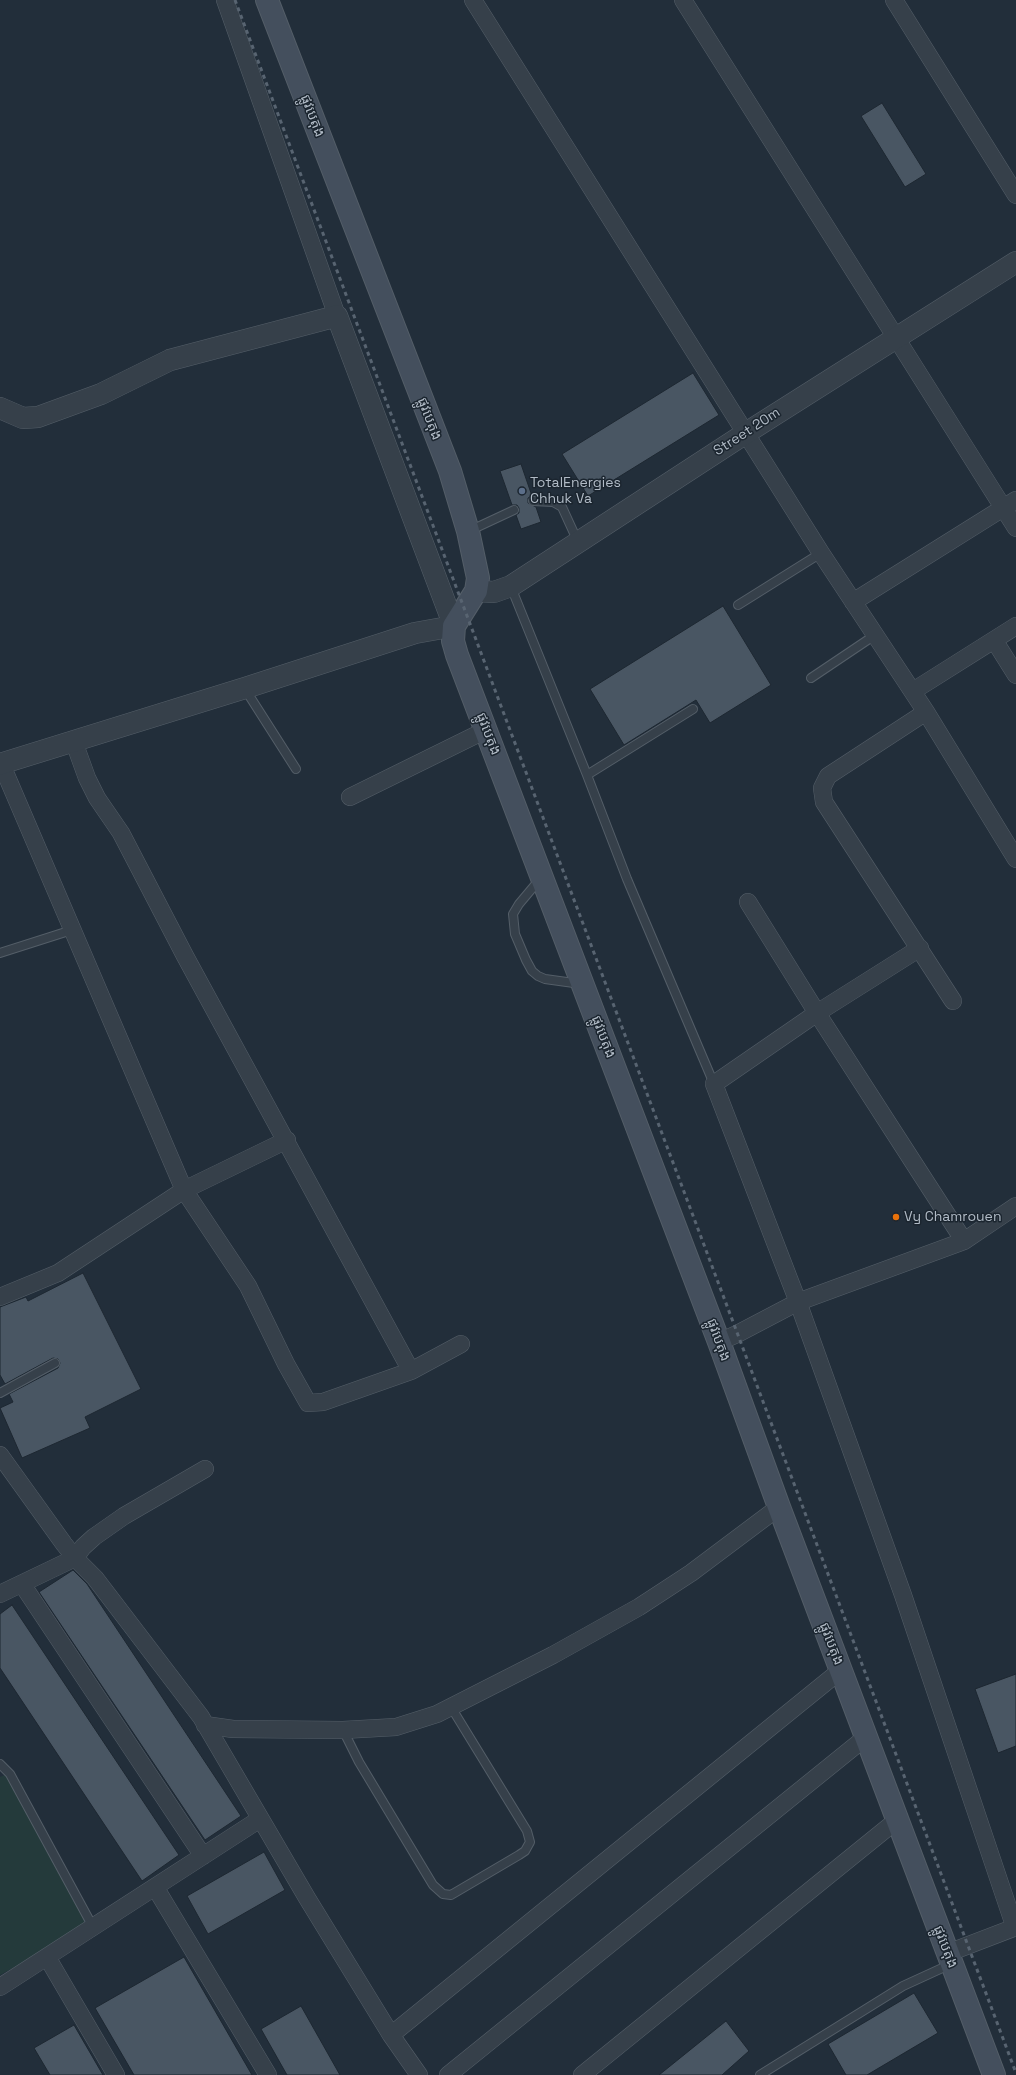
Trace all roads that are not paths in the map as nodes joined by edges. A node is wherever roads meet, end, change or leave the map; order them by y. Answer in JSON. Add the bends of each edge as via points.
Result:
{"nodes":[{"id":1,"x":225,"y":0,"type":"edge"},
{"id":2,"x":267,"y":0,"type":"edge"},
{"id":3,"x":473,"y":0,"type":"edge"},
{"id":4,"x":683,"y":0,"type":"edge"},
{"id":5,"x":894,"y":0,"type":"edge"},
{"id":6,"x":1016,"y":195,"type":"edge"},
{"id":7,"x":1016,"y":262,"type":"edge"},
{"id":8,"x":337,"y":316,"type":"junction"},
{"id":9,"x":896,"y":337,"type":"junction"},
{"id":10,"x":0,"y":408,"type":"edge"},
{"id":11,"x":746,"y":433,"type":"junction"},
{"id":12,"x":533,"y":501,"type":"dead end"},
{"id":13,"x":1010,"y":504,"type":"edge"},
{"id":14,"x":514,"y":510,"type":"dead end"},
{"id":15,"x":1016,"y":528,"type":"edge"},
{"id":16,"x":468,"y":531,"type":"junction"},
{"id":17,"x":578,"y":542,"type":"junction"},
{"id":18,"x":821,"y":553,"type":"junction"},
{"id":19,"x":511,"y":586,"type":"junction"},
{"id":20,"x":476,"y":591,"type":"junction"},
{"id":21,"x":853,"y":602,"type":"junction"},
{"id":22,"x":738,"y":605,"type":"dead end"},
{"id":23,"x":454,"y":626,"type":"junction"},
{"id":24,"x":1016,"y":626,"type":"edge"},
{"id":25,"x":875,"y":635,"type":"junction"},
{"id":26,"x":994,"y":640,"type":"junction"},
{"id":27,"x":1016,"y":675,"type":"edge"},
{"id":28,"x":811,"y":678,"type":"dead end"},
{"id":29,"x":245,"y":688,"type":"junction"},
{"id":30,"x":913,"y":692,"type":"junction"},
{"id":31,"x":693,"y":709,"type":"dead end"},
{"id":32,"x":926,"y":712,"type":"junction"},
{"id":33,"x":486,"y":730,"type":"junction"},
{"id":34,"x":74,"y":742,"type":"junction"},
{"id":35,"x":1,"y":763,"type":"edge"},
{"id":36,"x":296,"y":769,"type":"dead end"},
{"id":37,"x":587,"y":775,"type":"junction"},
{"id":38,"x":350,"y":797,"type":"dead end"},
{"id":39,"x":1016,"y":860,"type":"edge"},
{"id":40,"x":542,"y":877,"type":"junction"},
{"id":41,"x":748,"y":902,"type":"dead end"},
{"id":42,"x":72,"y":930,"type":"junction"},
{"id":43,"x":920,"y":948,"type":"junction"},
{"id":44,"x":0,"y":953,"type":"edge"},
{"id":45,"x":582,"y":984,"type":"junction"},
{"id":46,"x":953,"y":1001,"type":"dead end"},
{"id":47,"x":817,"y":1013,"type":"junction"},
{"id":48,"x":714,"y":1084,"type":"junction"},
{"id":49,"x":287,"y":1140,"type":"junction"},
{"id":50,"x":184,"y":1190,"type":"junction"},
{"id":51,"x":1016,"y":1206,"type":"edge"},
{"id":52,"x":964,"y":1241,"type":"junction"},
{"id":53,"x":0,"y":1296,"type":"edge"},
{"id":54,"x":798,"y":1302,"type":"junction"},
{"id":55,"x":719,"y":1342,"type":"junction"},
{"id":56,"x":460,"y":1344,"type":"dead end"},
{"id":57,"x":55,"y":1363,"type":"dead end"},
{"id":58,"x":411,"y":1371,"type":"junction"},
{"id":59,"x":0,"y":1393,"type":"edge"},
{"id":60,"x":0,"y":1455,"type":"edge"},
{"id":61,"x":205,"y":1469,"type":"dead end"},
{"id":62,"x":779,"y":1507,"type":"junction"},
{"id":63,"x":75,"y":1558,"type":"junction"},
{"id":64,"x":22,"y":1584,"type":"junction"},
{"id":65,"x":0,"y":1594,"type":"edge"},
{"id":66,"x":841,"y":1670,"type":"junction"},
{"id":67,"x":451,"y":1707,"type":"junction"},
{"id":68,"x":205,"y":1725,"type":"junction"},
{"id":69,"x":343,"y":1730,"type":"junction"},
{"id":70,"x":866,"y":1736,"type":"junction"},
{"id":71,"x":0,"y":1764,"type":"edge"},
{"id":72,"x":260,"y":1819,"type":"junction"},
{"id":73,"x":897,"y":1820,"type":"junction"},
{"id":74,"x":203,"y":1856,"type":"junction"},
{"id":75,"x":155,"y":1887,"type":"junction"},
{"id":76,"x":93,"y":1926,"type":"junction"},
{"id":77,"x":1016,"y":1928,"type":"edge"},
{"id":78,"x":47,"y":1957,"type":"junction"},
{"id":79,"x":950,"y":1958,"type":"junction"},
{"id":80,"x":0,"y":1987,"type":"edge"},
{"id":81,"x":391,"y":2035,"type":"junction"},
{"id":82,"x":116,"y":2075,"type":"edge"},
{"id":83,"x":268,"y":2075,"type":"edge"},
{"id":84,"x":419,"y":2075,"type":"edge"},
{"id":85,"x":448,"y":2075,"type":"edge"},
{"id":86,"x":582,"y":2075,"type":"edge"},
{"id":87,"x":760,"y":2075,"type":"edge"},
{"id":88,"x":994,"y":2075,"type":"edge"}],
"edges":[{"from":1,"to":8,"type":"street"},
{"from":2,"to":16,"type":"main road","name":"ផ្លូវបេតុង","via":[[450,471]]},
{"from":3,"to":11,"type":"street"},
{"from":4,"to":9,"type":"street"},
{"from":5,"to":6,"type":"street"},
{"from":7,"to":9,"type":"street","name":"Street 20m"},
{"from":8,"to":10,"type":"street","via":[[170,360],[101,394],[38,417],[23,418]]},
{"from":8,"to":23,"type":"street"},
{"from":9,"to":11,"type":"street","name":"Street 20m"},
{"from":9,"to":13,"type":"street"},
{"from":11,"to":17,"type":"street","name":"Street 20m"},
{"from":11,"to":18,"type":"street"},
{"from":12,"to":17,"type":"lane","via":[[553,502],[562,507]]},
{"from":13,"to":15,"type":"street"},
{"from":13,"to":21,"type":"street"},
{"from":14,"to":16,"type":"lane"},
{"from":16,"to":20,"type":"main road","name":"ផ្លូវបេតុង","via":[[476,563]]},
{"from":17,"to":19,"type":"street","name":"Street 20m"},
{"from":18,"to":21,"type":"street"},
{"from":18,"to":22,"type":"lane"},
{"from":19,"to":20,"type":"street","name":"Street 20m","via":[[494,592]]},
{"from":19,"to":37,"type":"lane"},
{"from":20,"to":23,"type":"main road","name":"ផ្លូវបេតុង"},
{"from":21,"to":25,"type":"street"},
{"from":23,"to":29,"type":"street","via":[[415,633]]},
{"from":23,"to":33,"type":"main road","name":"ផ្លូវបេតុង","via":[[453,641],[457,655]]},
{"from":24,"to":26,"type":"street"},
{"from":25,"to":28,"type":"lane"},
{"from":25,"to":30,"type":"street"},
{"from":26,"to":27,"type":"street"},
{"from":26,"to":30,"type":"street"},
{"from":29,"to":34,"type":"street"},
{"from":29,"to":36,"type":"lane"},
{"from":30,"to":32,"type":"street"},
{"from":31,"to":37,"type":"lane"},
{"from":32,"to":39,"type":"street"},
{"from":32,"to":43,"type":"street","via":[[828,776],[822,788],[824,802]]},
{"from":33,"to":38,"type":"street"},
{"from":33,"to":40,"type":"main road","name":"ផ្លូវបេតុង"},
{"from":34,"to":35,"type":"street"},
{"from":34,"to":49,"type":"street","via":[[97,798],[121,833],[189,963]]},
{"from":35,"to":42,"type":"street"},
{"from":37,"to":48,"type":"lane","via":[[627,879]]},
{"from":40,"to":45,"type":"main road","name":"ផ្លូវបេតុង"},
{"from":40,"to":45,"type":"lane","via":[[519,904],[514,914],[515,934],[532,971],[538,976]]},
{"from":41,"to":47,"type":"street"},
{"from":42,"to":44,"type":"lane"},
{"from":42,"to":50,"type":"street"},
{"from":43,"to":46,"type":"street"},
{"from":43,"to":47,"type":"street"},
{"from":45,"to":55,"type":"main road","name":"ផ្លូវបេតុង"},
{"from":47,"to":48,"type":"street"},
{"from":47,"to":52,"type":"street"},
{"from":48,"to":54,"type":"street"},
{"from":49,"to":50,"type":"street"},
{"from":49,"to":58,"type":"street"},
{"from":50,"to":53,"type":"street","via":[[58,1273]]},
{"from":50,"to":58,"type":"street","via":[[248,1286],[308,1403],[323,1402]]},
{"from":51,"to":52,"type":"street"},
{"from":52,"to":54,"type":"street"},
{"from":54,"to":55,"type":"street"},
{"from":54,"to":77,"type":"street","via":[[903,1595]]},
{"from":55,"to":62,"type":"main road","name":"ផ្លូវបេតុង"},
{"from":56,"to":58,"type":"street"},
{"from":57,"to":59,"type":"lane"},
{"from":60,"to":63,"type":"street"},
{"from":61,"to":63,"type":"street","via":[[124,1516],[94,1537]]},
{"from":62,"to":66,"type":"main road","name":"ផ្លូវបេតុង"},
{"from":62,"to":67,"type":"street","via":[[691,1573],[639,1607],[553,1656]]},
{"from":63,"to":64,"type":"street"},
{"from":63,"to":68,"type":"street","via":[[95,1578]]},
{"from":64,"to":65,"type":"street"},
{"from":64,"to":74,"type":"street"},
{"from":66,"to":70,"type":"main road","name":"ផ្លូវបេតុង"},
{"from":66,"to":81,"type":"street"},
{"from":67,"to":69,"type":"street","via":[[396,1727]]},
{"from":67,"to":69,"type":"lane","via":[[527,1831],[530,1842],[519,1855],[451,1895],[443,1894],[433,1884],[359,1762]]},
{"from":68,"to":69,"type":"street","via":[[233,1729]]},
{"from":68,"to":72,"type":"street"},
{"from":70,"to":73,"type":"main road","name":"ផ្លូវបេតុង"},
{"from":70,"to":85,"type":"street"},
{"from":71,"to":76,"type":"lane","via":[[10,1774]]},
{"from":72,"to":74,"type":"street"},
{"from":72,"to":81,"type":"street"},
{"from":73,"to":79,"type":"main road","name":"ផ្លូវបេតុង"},
{"from":73,"to":86,"type":"street"},
{"from":74,"to":75,"type":"street"},
{"from":75,"to":76,"type":"street"},
{"from":75,"to":83,"type":"street"},
{"from":76,"to":78,"type":"street"},
{"from":77,"to":79,"type":"street"},
{"from":78,"to":80,"type":"street"},
{"from":78,"to":82,"type":"street"},
{"from":79,"to":87,"type":"lane"},
{"from":79,"to":88,"type":"main road","name":"ផ្លូវបេតុង"},
{"from":81,"to":84,"type":"street"}]}
